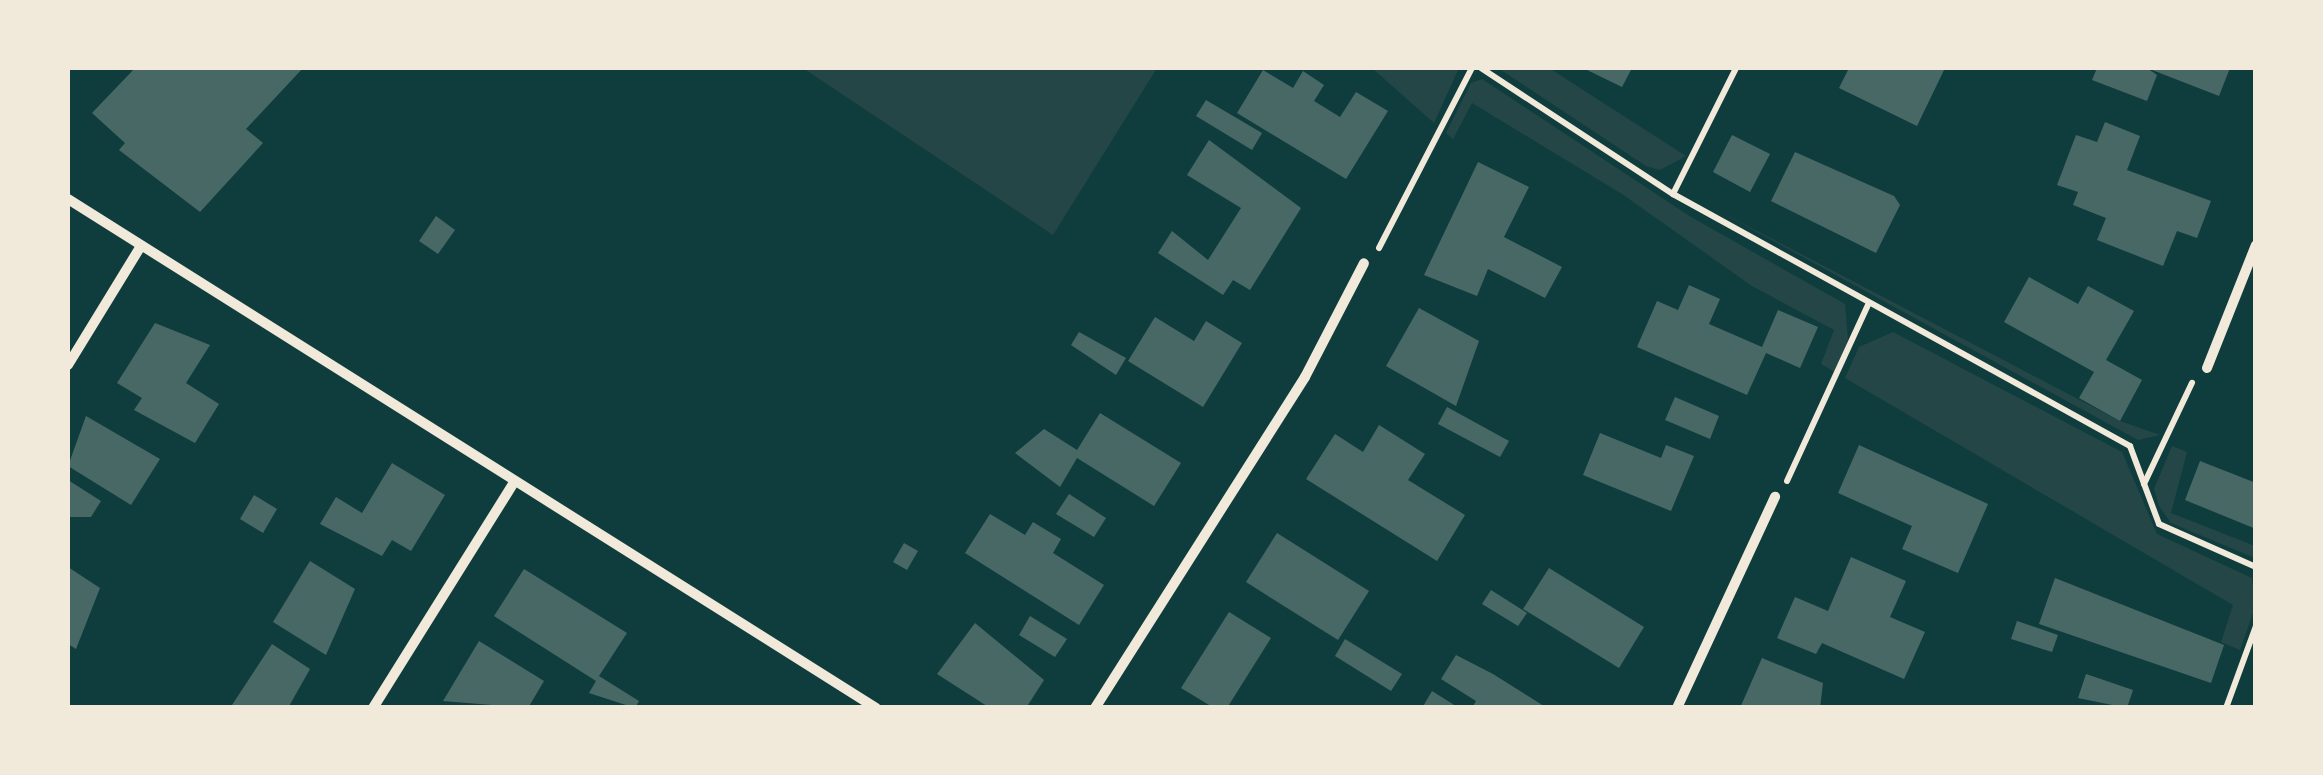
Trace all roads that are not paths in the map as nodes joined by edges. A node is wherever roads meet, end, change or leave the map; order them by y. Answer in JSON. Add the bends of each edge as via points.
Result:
{"nodes":[{"id":1,"x":68,"y":199,"type":"edge"},
{"id":2,"x":2256,"y":245,"type":"edge"},
{"id":3,"x":141,"y":246,"type":"junction"},
{"id":4,"x":1364,"y":263,"type":"road end"},
{"id":5,"x":68,"y":364,"type":"edge"},
{"id":6,"x":2206,"y":368,"type":"road end"},
{"id":7,"x":514,"y":482,"type":"junction"},
{"id":8,"x":1776,"y":497,"type":"road end"},
{"id":9,"x":374,"y":708,"type":"edge"},
{"id":10,"x":876,"y":708,"type":"edge"},
{"id":11,"x":1096,"y":708,"type":"edge"},
{"id":12,"x":1677,"y":708,"type":"edge"}],
"edges":[{"from":1,"to":3,"type":"street"},
{"from":2,"to":6,"type":"street"},
{"from":3,"to":5,"type":"street"},
{"from":3,"to":7,"type":"street"},
{"from":4,"to":11,"type":"street","via":[[1305,377]]},
{"from":7,"to":9,"type":"street"},
{"from":7,"to":10,"type":"street"},
{"from":8,"to":12,"type":"street"}]}
